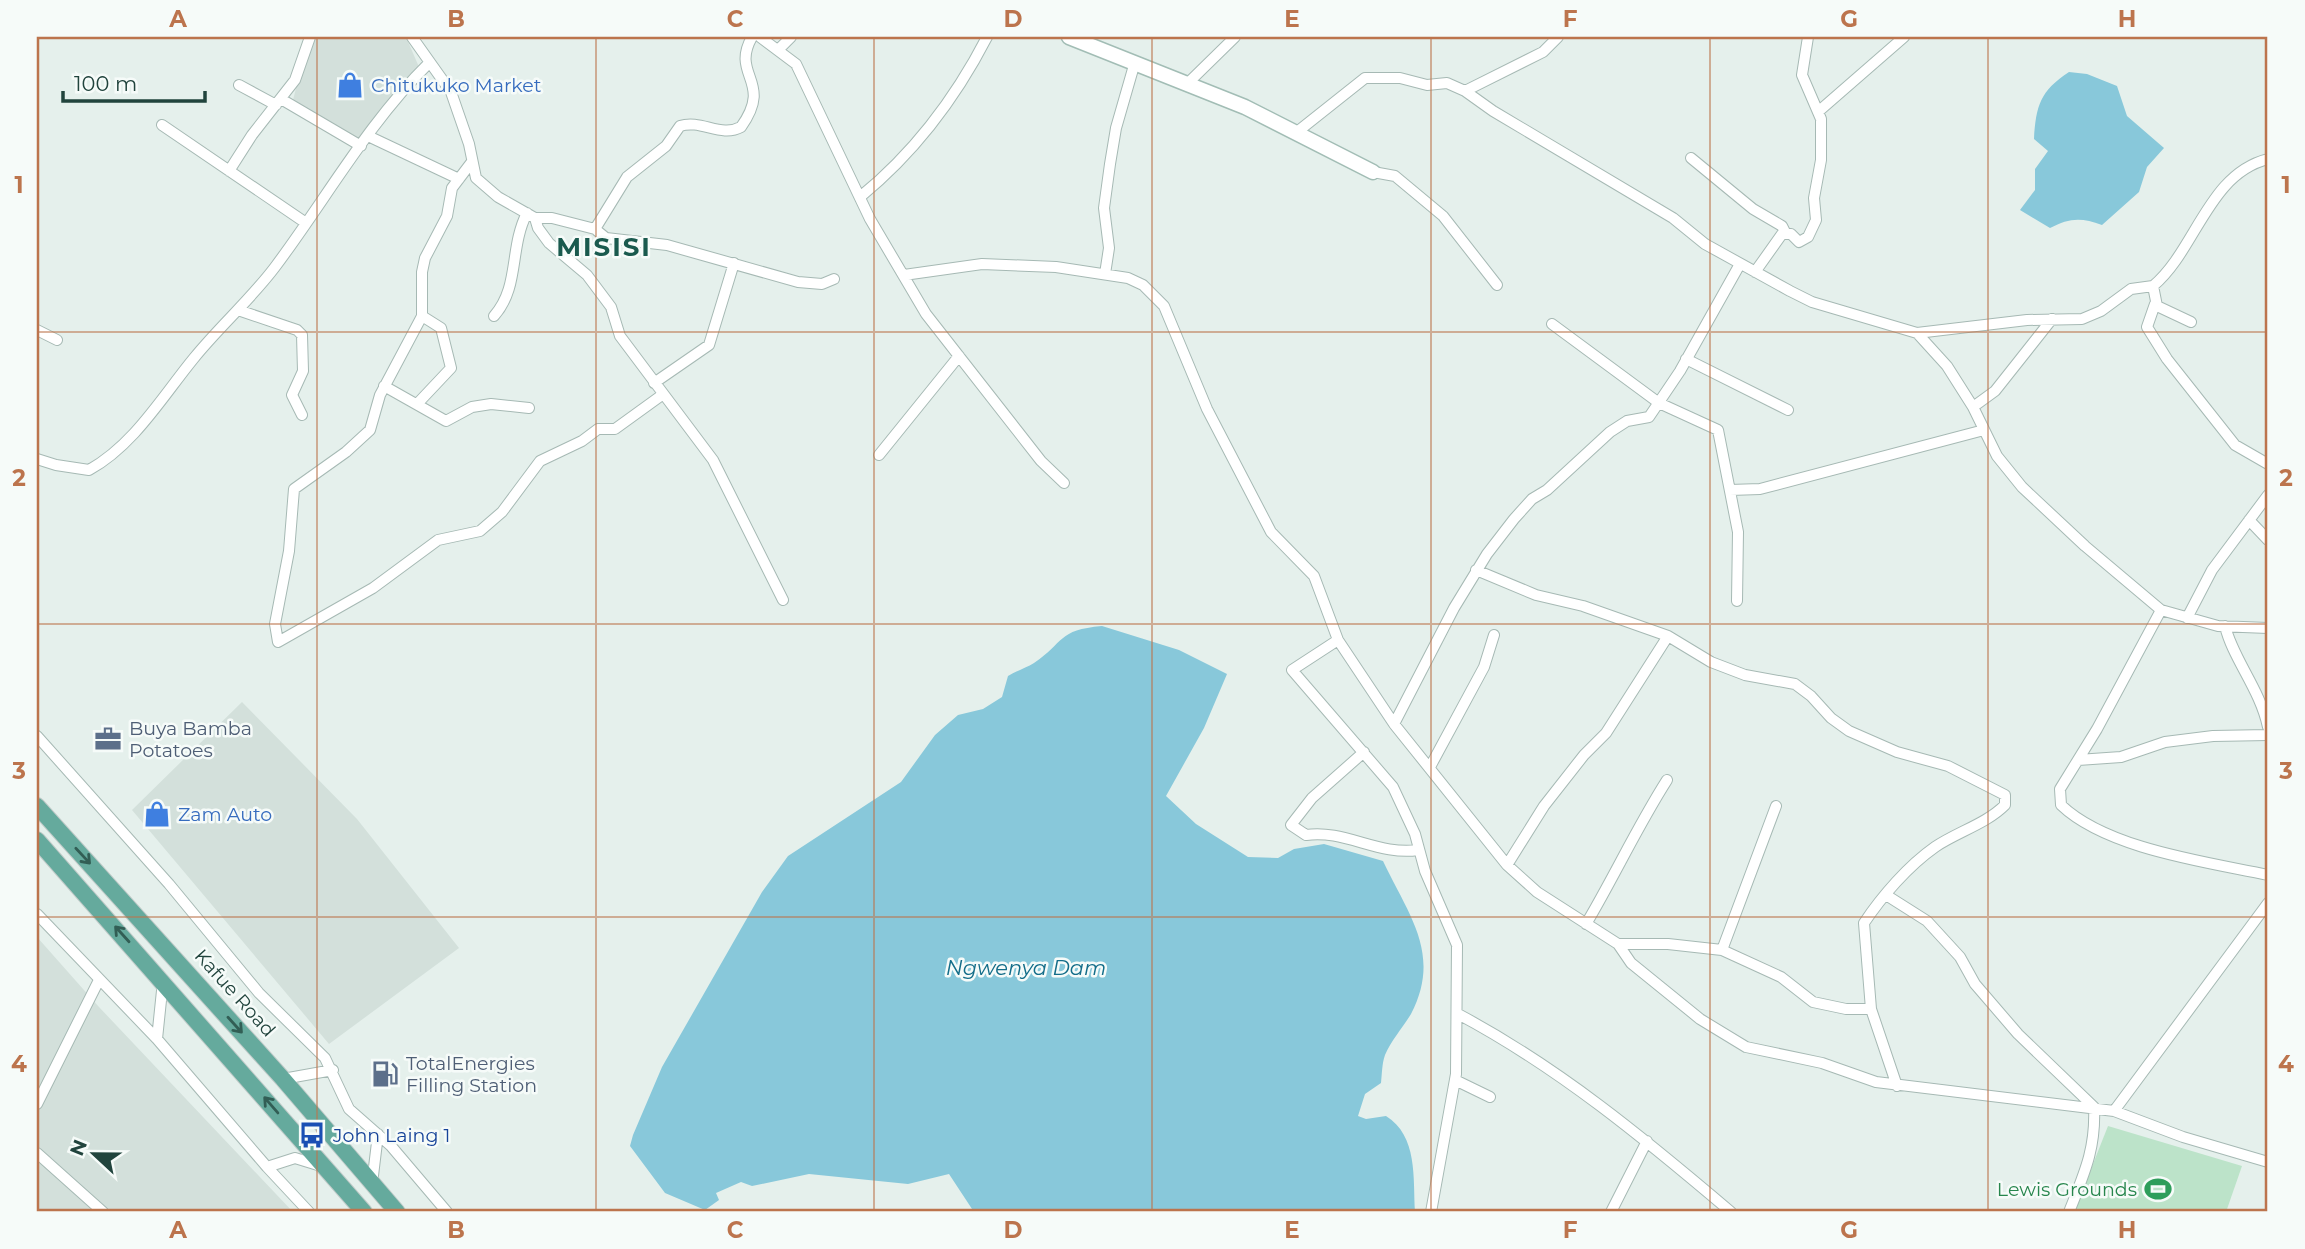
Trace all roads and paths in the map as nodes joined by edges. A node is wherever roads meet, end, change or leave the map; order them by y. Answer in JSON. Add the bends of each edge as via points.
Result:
{"nodes":[{"id":1,"x":310,"y":37,"type":"edge"},
{"id":2,"x":412,"y":37,"type":"edge"},
{"id":3,"x":752,"y":37,"type":"edge"},
{"id":4,"x":760,"y":37,"type":"edge"},
{"id":5,"x":791,"y":37,"type":"edge"},
{"id":6,"x":987,"y":37,"type":"edge"},
{"id":7,"x":1069,"y":37,"type":"edge"},
{"id":8,"x":1235,"y":37,"type":"edge"},
{"id":9,"x":1558,"y":37,"type":"edge"},
{"id":10,"x":1808,"y":37,"type":"edge"},
{"id":11,"x":1904,"y":37,"type":"edge"},
{"id":12,"x":779,"y":49,"type":"junction"},
{"id":13,"x":1135,"y":62,"type":"junction"},
{"id":14,"x":429,"y":63,"type":"junction"},
{"id":15,"x":1188,"y":83,"type":"junction"},
{"id":16,"x":239,"y":85,"type":"dead end"},
{"id":17,"x":1465,"y":91,"type":"junction"},
{"id":18,"x":279,"y":102,"type":"junction"},
{"id":19,"x":1819,"y":111,"type":"junction"},
{"id":20,"x":162,"y":125,"type":"dead end"},
{"id":21,"x":1297,"y":132,"type":"junction"},
{"id":22,"x":368,"y":136,"type":"junction"},
{"id":23,"x":361,"y":146,"type":"junction"},
{"id":24,"x":1691,"y":158,"type":"dead end"},
{"id":25,"x":2268,"y":159,"type":"edge"},
{"id":26,"x":471,"y":163,"type":"junction"},
{"id":27,"x":229,"y":171,"type":"junction"},
{"id":28,"x":1373,"y":172,"type":"joint"},
{"id":29,"x":459,"y":179,"type":"junction"},
{"id":30,"x":860,"y":197,"type":"junction"},
{"id":31,"x":531,"y":215,"type":"junction"},
{"id":32,"x":306,"y":223,"type":"junction"},
{"id":33,"x":595,"y":229,"type":"junction"},
{"id":34,"x":1785,"y":232,"type":"junction"},
{"id":35,"x":734,"y":263,"type":"junction"},
{"id":36,"x":1740,"y":264,"type":"junction"},
{"id":37,"x":1755,"y":272,"type":"junction"},
{"id":38,"x":1105,"y":274,"type":"junction"},
{"id":39,"x":904,"y":275,"type":"junction"},
{"id":40,"x":834,"y":279,"type":"dead end"},
{"id":41,"x":1497,"y":285,"type":"dead end"},
{"id":42,"x":2153,"y":286,"type":"junction"},
{"id":43,"x":2155,"y":304,"type":"junction"},
{"id":44,"x":239,"y":310,"type":"junction"},
{"id":45,"x":422,"y":316,"type":"junction"},
{"id":46,"x":494,"y":316,"type":"dead end"},
{"id":47,"x":2052,"y":319,"type":"junction"},
{"id":48,"x":2191,"y":322,"type":"dead end"},
{"id":49,"x":1552,"y":324,"type":"dead end"},
{"id":50,"x":37,"y":330,"type":"edge"},
{"id":51,"x":1917,"y":333,"type":"junction"},
{"id":52,"x":57,"y":340,"type":"dead end"},
{"id":53,"x":959,"y":356,"type":"junction"},
{"id":54,"x":1686,"y":359,"type":"junction"},
{"id":55,"x":654,"y":383,"type":"junction"},
{"id":56,"x":384,"y":386,"type":"junction"},
{"id":57,"x":662,"y":395,"type":"junction"},
{"id":58,"x":418,"y":403,"type":"junction"},
{"id":59,"x":1659,"y":403,"type":"junction"},
{"id":60,"x":1973,"y":407,"type":"junction"},
{"id":61,"x":529,"y":408,"type":"dead end"},
{"id":62,"x":1788,"y":410,"type":"dead end"},
{"id":63,"x":302,"y":415,"type":"dead end"},
{"id":64,"x":1984,"y":430,"type":"junction"},
{"id":65,"x":879,"y":455,"type":"dead end"},
{"id":66,"x":37,"y":459,"type":"edge"},
{"id":67,"x":2268,"y":464,"type":"edge"},
{"id":68,"x":1065,"y":483,"type":"dead end"},
{"id":69,"x":1730,"y":490,"type":"junction"},
{"id":70,"x":2268,"y":495,"type":"edge"},
{"id":71,"x":2249,"y":520,"type":"junction"},
{"id":72,"x":2268,"y":540,"type":"edge"},
{"id":73,"x":1476,"y":570,"type":"junction"},
{"id":74,"x":783,"y":600,"type":"dead end"},
{"id":75,"x":1737,"y":601,"type":"dead end"},
{"id":76,"x":2161,"y":610,"type":"junction"},
{"id":77,"x":2187,"y":618,"type":"junction"},
{"id":78,"x":2225,"y":626,"type":"junction"},
{"id":79,"x":2268,"y":628,"type":"edge"},
{"id":80,"x":1494,"y":635,"type":"dead end"},
{"id":81,"x":1668,"y":636,"type":"junction"},
{"id":82,"x":1338,"y":640,"type":"junction"},
{"id":83,"x":1394,"y":724,"type":"junction"},
{"id":84,"x":2268,"y":727,"type":"edge"},
{"id":85,"x":2268,"y":735,"type":"edge"},
{"id":86,"x":37,"y":736,"type":"edge"},
{"id":87,"x":1364,"y":752,"type":"junction"},
{"id":88,"x":2078,"y":760,"type":"junction"},
{"id":89,"x":1430,"y":767,"type":"junction"},
{"id":90,"x":1667,"y":780,"type":"dead end"},
{"id":91,"x":37,"y":806,"type":"edge"},
{"id":92,"x":1776,"y":807,"type":"dead end"},
{"id":93,"x":37,"y":840,"type":"edge"},
{"id":94,"x":1418,"y":850,"type":"junction"},
{"id":95,"x":1507,"y":865,"type":"junction"},
{"id":96,"x":2268,"y":875,"type":"edge"},
{"id":97,"x":1886,"y":895,"type":"junction"},
{"id":98,"x":2268,"y":903,"type":"edge"},
{"id":99,"x":37,"y":914,"type":"edge"},
{"id":100,"x":1586,"y":924,"type":"junction"},
{"id":101,"x":1618,"y":944,"type":"junction"},
{"id":102,"x":1722,"y":950,"type":"junction"},
{"id":103,"x":99,"y":980,"type":"junction"},
{"id":104,"x":163,"y":980,"type":"junction"},
{"id":105,"x":1871,"y":1009,"type":"junction"},
{"id":106,"x":1458,"y":1014,"type":"junction"},
{"id":107,"x":157,"y":1039,"type":"junction"},
{"id":108,"x":333,"y":1070,"type":"junction"},
{"id":109,"x":282,"y":1079,"type":"junction"},
{"id":110,"x":1455,"y":1080,"type":"junction"},
{"id":111,"x":1897,"y":1086,"type":"junction"},
{"id":112,"x":1490,"y":1097,"type":"dead end"},
{"id":113,"x":37,"y":1104,"type":"edge"},
{"id":114,"x":2094,"y":1107,"type":"junction"},
{"id":115,"x":2114,"y":1111,"type":"junction"},
{"id":116,"x":378,"y":1134,"type":"junction"},
{"id":117,"x":1647,"y":1141,"type":"junction"},
{"id":118,"x":37,"y":1153,"type":"edge"},
{"id":119,"x":2268,"y":1162,"type":"edge"},
{"id":120,"x":267,"y":1167,"type":"junction"},
{"id":121,"x":327,"y":1170,"type":"junction"},
{"id":122,"x":372,"y":1184,"type":"junction"},
{"id":123,"x":103,"y":1212,"type":"edge"},
{"id":124,"x":309,"y":1212,"type":"edge"},
{"id":125,"x":364,"y":1212,"type":"edge"},
{"id":126,"x":397,"y":1212,"type":"edge"},
{"id":127,"x":447,"y":1212,"type":"edge"},
{"id":128,"x":1431,"y":1212,"type":"edge"},
{"id":129,"x":1611,"y":1212,"type":"edge"},
{"id":130,"x":1731,"y":1212,"type":"edge"},
{"id":131,"x":2069,"y":1212,"type":"edge"}],
"edges":[{"from":1,"to":18,"type":"street","via":[[295,80]]},
{"from":2,"to":14,"type":"street"},
{"from":3,"to":33,"type":"street","via":[[744,60],[754,79],[755,97],[741,127],[729,131],[680,126],[666,146],[627,177]]},
{"from":4,"to":12,"type":"street"},
{"from":5,"to":12,"type":"street"},
{"from":6,"to":30,"type":"street","via":[[946,107],[889,172]]},
{"from":7,"to":13,"type":"street"},
{"from":8,"to":15,"type":"street"},
{"from":9,"to":17,"type":"street","via":[[1543,52]]},
{"from":10,"to":19,"type":"street","via":[[1802,75]]},
{"from":11,"to":19,"type":"street"},
{"from":12,"to":30,"type":"street","via":[[796,64]]},
{"from":13,"to":15,"type":"street"},
{"from":13,"to":38,"type":"street","via":[[1110,164],[1104,208],[1109,248]]},
{"from":14,"to":22,"type":"street","via":[[394,99]]},
{"from":14,"to":26,"type":"street","via":[[451,92]]},
{"from":15,"to":21,"type":"street"},
{"from":16,"to":18,"type":"street"},
{"from":17,"to":21,"type":"street","via":[[1447,83],[1365,78]]},
{"from":17,"to":36,"type":"street"},
{"from":18,"to":23,"type":"street"},
{"from":18,"to":27,"type":"street"},
{"from":19,"to":34,"type":"street","via":[[1816,220],[1808,237],[1799,243]]},
{"from":20,"to":27,"type":"street"},
{"from":21,"to":28,"type":"street"},
{"from":22,"to":23,"type":"street"},
{"from":22,"to":29,"type":"street"},
{"from":23,"to":32,"type":"street"},
{"from":24,"to":34,"type":"street"},
{"from":25,"to":42,"type":"street","via":[[2234,177]]},
{"from":26,"to":29,"type":"street"},
{"from":26,"to":31,"type":"street","via":[[482,186]]},
{"from":27,"to":32,"type":"street"},
{"from":28,"to":41,"type":"street","via":[[1395,176],[1443,216]]},
{"from":29,"to":45,"type":"street","via":[[449,195],[447,216],[425,258]]},
{"from":30,"to":39,"type":"street"},
{"from":31,"to":33,"type":"street"},
{"from":31,"to":46,"type":"street","via":[[518,233],[508,298]]},
{"from":31,"to":55,"type":"street","via":[[549,243],[587,275],[611,307],[620,336]]},
{"from":32,"to":44,"type":"street"},
{"from":33,"to":35,"type":"street","via":[[606,238],[655,243]]},
{"from":34,"to":37,"type":"street"},
{"from":35,"to":40,"type":"street","via":[[811,284]]},
{"from":35,"to":55,"type":"street","via":[[709,345]]},
{"from":36,"to":37,"type":"street"},
{"from":36,"to":54,"type":"street"},
{"from":37,"to":51,"type":"street","via":[[1812,302]]},
{"from":38,"to":39,"type":"street","via":[[982,264]]},
{"from":38,"to":82,"type":"street","via":[[1143,285],[1164,306],[1220,434],[1271,532],[1314,576]]},
{"from":39,"to":53,"type":"street","via":[[926,314]]},
{"from":42,"to":43,"type":"street"},
{"from":42,"to":47,"type":"street","via":[[2131,289],[2092,316]]},
{"from":43,"to":48,"type":"street"},
{"from":43,"to":67,"type":"street","via":[[2147,327],[2166,359],[2235,445]]},
{"from":44,"to":63,"type":"street","via":[[302,335],[303,371],[292,395]]},
{"from":44,"to":66,"type":"street","via":[[196,355],[153,412],[102,463],[89,470]]},
{"from":45,"to":56,"type":"street"},
{"from":45,"to":58,"type":"street","via":[[441,328],[451,368]]},
{"from":47,"to":51,"type":"street"},
{"from":47,"to":60,"type":"street","via":[[1995,391]]},
{"from":49,"to":59,"type":"street"},
{"from":50,"to":52,"type":"street"},
{"from":51,"to":60,"type":"street"},
{"from":53,"to":65,"type":"street"},
{"from":53,"to":68,"type":"street","via":[[1041,461]]},
{"from":54,"to":59,"type":"street"},
{"from":54,"to":62,"type":"street"},
{"from":55,"to":57,"type":"street"},
{"from":56,"to":57,"type":"street","via":[[370,430],[361,441],[294,489],[289,551],[275,624],[278,642],[373,588],[438,540],[480,531],[502,512],[540,461],[598,429],[615,429]]},
{"from":56,"to":58,"type":"street"},
{"from":57,"to":74,"type":"street","via":[[713,460]]},
{"from":58,"to":61,"type":"street","via":[[449,421],[472,407]]},
{"from":59,"to":69,"type":"street","via":[[1718,430]]},
{"from":59,"to":73,"type":"street","via":[[1648,416],[1627,421],[1610,432],[1532,499]]},
{"from":60,"to":64,"type":"street"},
{"from":64,"to":69,"type":"street","via":[[1760,489]]},
{"from":64,"to":76,"type":"street","via":[[1997,456],[2022,487]]},
{"from":69,"to":75,"type":"street","via":[[1738,532]]},
{"from":70,"to":71,"type":"street"},
{"from":71,"to":72,"type":"street"},
{"from":71,"to":77,"type":"street","via":[[2212,570]]},
{"from":73,"to":81,"type":"street","via":[[1542,597],[1583,606]]},
{"from":73,"to":83,"type":"street"},
{"from":76,"to":77,"type":"street"},
{"from":76,"to":88,"type":"street"},
{"from":77,"to":78,"type":"street"},
{"from":78,"to":79,"type":"street"},
{"from":78,"to":84,"type":"street"},
{"from":80,"to":89,"type":"street","via":[[1484,667]]},
{"from":81,"to":95,"type":"street","via":[[1606,733],[1544,806]]},
{"from":81,"to":97,"type":"street","via":[[1734,671],[1795,684],[1849,731],[1897,752],[1948,766],[2005,794],[2005,805],[1996,814],[1934,848]]},
{"from":82,"to":83,"type":"street"},
{"from":82,"to":87,"type":"street","via":[[1292,670]]},
{"from":83,"to":89,"type":"street"},
{"from":85,"to":88,"type":"street","via":[[2165,742],[2120,757]]},
{"from":86,"to":108,"type":"street","via":[[260,993]]},
{"from":87,"to":94,"type":"street","via":[[1393,787]]},
{"from":87,"to":94,"type":"street","via":[[1312,798],[1290,825],[1306,835],[1322,832],[1384,850]]},
{"from":88,"to":96,"type":"street","via":[[2059,797],[2074,818],[2178,858]]},
{"from":89,"to":95,"type":"street"},
{"from":90,"to":100,"type":"street"},
{"from":91,"to":109,"type":"main road","name":"Kafue Road","one_way":true},
{"from":92,"to":102,"type":"street"},
{"from":104,"to":93,"type":"main road","one_way":true},
{"from":94,"to":106,"type":"street","via":[[1457,945]]},
{"from":95,"to":100,"type":"street","via":[[1537,892]]},
{"from":97,"to":105,"type":"street","via":[[1864,923]]},
{"from":97,"to":114,"type":"street","via":[[1927,921],[2018,1034]]},
{"from":98,"to":115,"type":"street"},
{"from":99,"to":103,"type":"street"},
{"from":100,"to":101,"type":"street"},
{"from":101,"to":102,"type":"street"},
{"from":101,"to":111,"type":"street","via":[[1632,963],[1700,1019],[1746,1047],[1822,1063]]},
{"from":102,"to":105,"type":"street","via":[[1781,977],[1813,1002]]},
{"from":103,"to":107,"type":"street"},
{"from":103,"to":113,"type":"street"},
{"from":104,"to":107,"type":"street"},
{"from":121,"to":104,"type":"main road","one_way":true},
{"from":105,"to":111,"type":"street"},
{"from":106,"to":110,"type":"street"},
{"from":106,"to":117,"type":"street","via":[[1543,1065]]},
{"from":107,"to":120,"type":"street"},
{"from":108,"to":109,"type":"street"},
{"from":108,"to":116,"type":"street","via":[[349,1109]]},
{"from":109,"to":122,"type":"main road","name":"Kafue Road"},
{"from":110,"to":112,"type":"street"},
{"from":110,"to":128,"type":"street"},
{"from":111,"to":114,"type":"street","via":[[1912,1084]]},
{"from":114,"to":115,"type":"street"},
{"from":114,"to":131,"type":"street","via":[[2092,1153]]},
{"from":115,"to":119,"type":"street"},
{"from":116,"to":122,"type":"street"},
{"from":116,"to":127,"type":"street"},
{"from":117,"to":129,"type":"street"},
{"from":117,"to":130,"type":"street"},
{"from":118,"to":123,"type":"street"},
{"from":120,"to":121,"type":"street","via":[[295,1158]]},
{"from":120,"to":124,"type":"street"},
{"from":121,"to":125,"type":"main road"},
{"from":122,"to":126,"type":"main road","name":"Kafue Road"}]}
